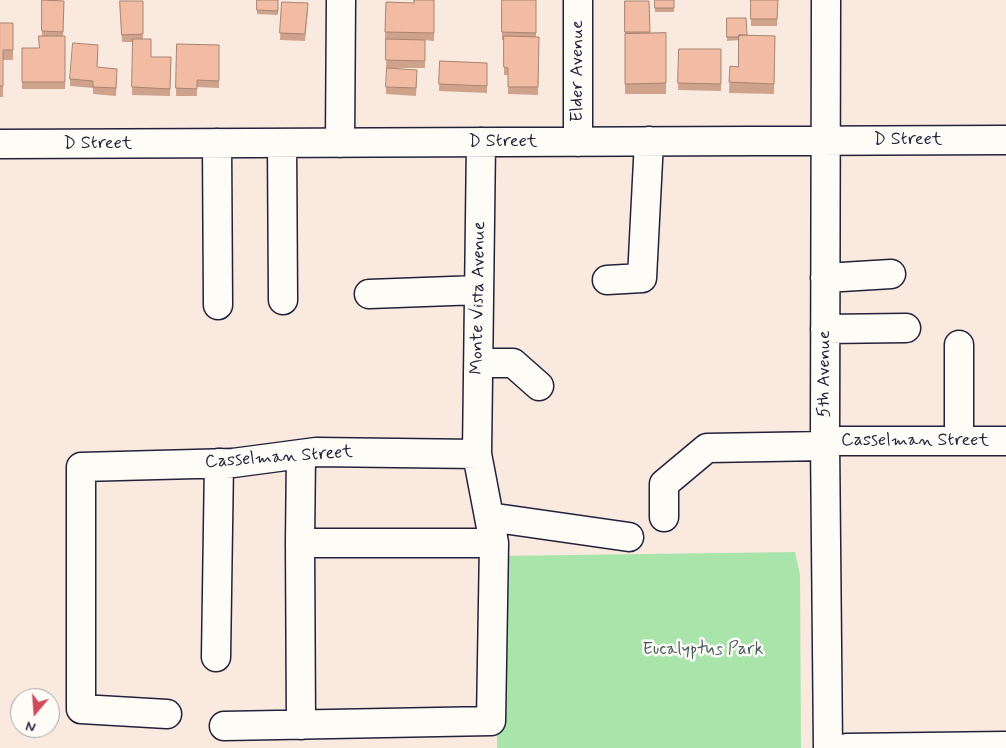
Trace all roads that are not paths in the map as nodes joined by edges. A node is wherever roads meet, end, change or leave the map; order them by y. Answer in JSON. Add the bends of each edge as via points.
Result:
{"nodes":[{"id":1,"x":341,"y":0,"type":"edge"},
{"id":2,"x":578,"y":0,"type":"edge"},
{"id":3,"x":826,"y":0,"type":"edge"},
{"id":4,"x":826,"y":140,"type":"junction"},
{"id":5,"x":1006,"y":140,"type":"edge"},
{"id":6,"x":649,"y":141,"type":"junction"},
{"id":7,"x":481,"y":142,"type":"junction"},
{"id":8,"x":578,"y":142,"type":"junction"},
{"id":9,"x":282,"y":143,"type":"junction"},
{"id":10,"x":340,"y":143,"type":"junction"},
{"id":11,"x":0,"y":144,"type":"edge"},
{"id":12,"x":217,"y":144,"type":"junction"},
{"id":13,"x":891,"y":274,"type":"dead end"},
{"id":14,"x":825,"y":278,"type":"junction"},
{"id":15,"x":608,"y":280,"type":"dead end"},
{"id":16,"x":479,"y":290,"type":"junction"},
{"id":17,"x":368,"y":294,"type":"dead end"},
{"id":18,"x":283,"y":300,"type":"dead end"},
{"id":19,"x":218,"y":305,"type":"dead end"},
{"id":20,"x":906,"y":328,"type":"dead end"},
{"id":21,"x":825,"y":329,"type":"junction"},
{"id":22,"x":959,"y":345,"type":"dead end"},
{"id":23,"x":479,"y":363,"type":"junction"},
{"id":24,"x":539,"y":386,"type":"dead end"},
{"id":25,"x":960,"y":441,"type":"junction"},
{"id":26,"x":1006,"y":441,"type":"edge"},
{"id":27,"x":825,"y":443,"type":"junction"},
{"id":28,"x":302,"y":454,"type":"junction"},
{"id":29,"x":477,"y":454,"type":"junction"},
{"id":30,"x":219,"y":463,"type":"junction"},
{"id":31,"x":664,"y":517,"type":"dead end"},
{"id":32,"x":492,"y":530,"type":"junction"},
{"id":33,"x":629,"y":537,"type":"dead end"},
{"id":34,"x":300,"y":543,"type":"junction"},
{"id":35,"x":216,"y":657,"type":"dead end"},
{"id":36,"x":167,"y":714,"type":"dead end"},
{"id":37,"x":300,"y":725,"type":"junction"},
{"id":38,"x":224,"y":726,"type":"dead end"},
{"id":39,"x":1006,"y":746,"type":"edge"},
{"id":40,"x":828,"y":748,"type":"edge"},
{"id":41,"x":847,"y":748,"type":"edge"}],
"edges":[{"from":1,"to":10,"type":"street"},
{"from":2,"to":8,"type":"street","name":"Elder Avenue"},
{"from":3,"to":4,"type":"street","name":"5th Avenue"},
{"from":4,"to":5,"type":"street","name":"D Street"},
{"from":4,"to":6,"type":"street","name":"D Street"},
{"from":4,"to":14,"type":"street","name":"5th Avenue"},
{"from":6,"to":8,"type":"street","name":"D Street"},
{"from":6,"to":15,"type":"street","via":[[642,278]]},
{"from":7,"to":8,"type":"street","name":"D Street"},
{"from":7,"to":10,"type":"street","name":"D Street"},
{"from":7,"to":16,"type":"street","name":"Monte Vista Avenue"},
{"from":9,"to":10,"type":"street","name":"D Street"},
{"from":9,"to":12,"type":"street","name":"D Street"},
{"from":9,"to":18,"type":"street"},
{"from":11,"to":12,"type":"street","name":"D Street"},
{"from":12,"to":19,"type":"street"},
{"from":13,"to":14,"type":"street"},
{"from":14,"to":21,"type":"street","name":"5th Avenue"},
{"from":16,"to":17,"type":"street"},
{"from":16,"to":23,"type":"street","name":"Monte Vista Avenue"},
{"from":20,"to":21,"type":"street"},
{"from":21,"to":27,"type":"street","name":"5th Avenue"},
{"from":22,"to":25,"type":"street"},
{"from":23,"to":24,"type":"street","via":[[513,362]]},
{"from":23,"to":29,"type":"street","name":"Monte Vista Avenue"},
{"from":25,"to":26,"type":"street","name":"Casselman Street"},
{"from":25,"to":27,"type":"street","name":"Casselman Street"},
{"from":27,"to":31,"type":"street","name":"Casselman Street","via":[[707,448],[664,484]]},
{"from":27,"to":40,"type":"street","name":"5th Avenue"},
{"from":28,"to":29,"type":"street","name":"Casselman Street"},
{"from":28,"to":30,"type":"street","name":"Casselman Street"},
{"from":28,"to":34,"type":"street"},
{"from":29,"to":32,"type":"street","name":"Monte Vista Avenue"},
{"from":30,"to":35,"type":"street"},
{"from":30,"to":36,"type":"street","name":"Casselman Street","via":[[81,467],[80,709]]},
{"from":32,"to":33,"type":"street"},
{"from":32,"to":34,"type":"street"},
{"from":32,"to":37,"type":"street","name":"Monte Vista Avenue","via":[[491,721]]},
{"from":34,"to":37,"type":"street"},
{"from":37,"to":38,"type":"street"},
{"from":39,"to":41,"type":"street"}]}
